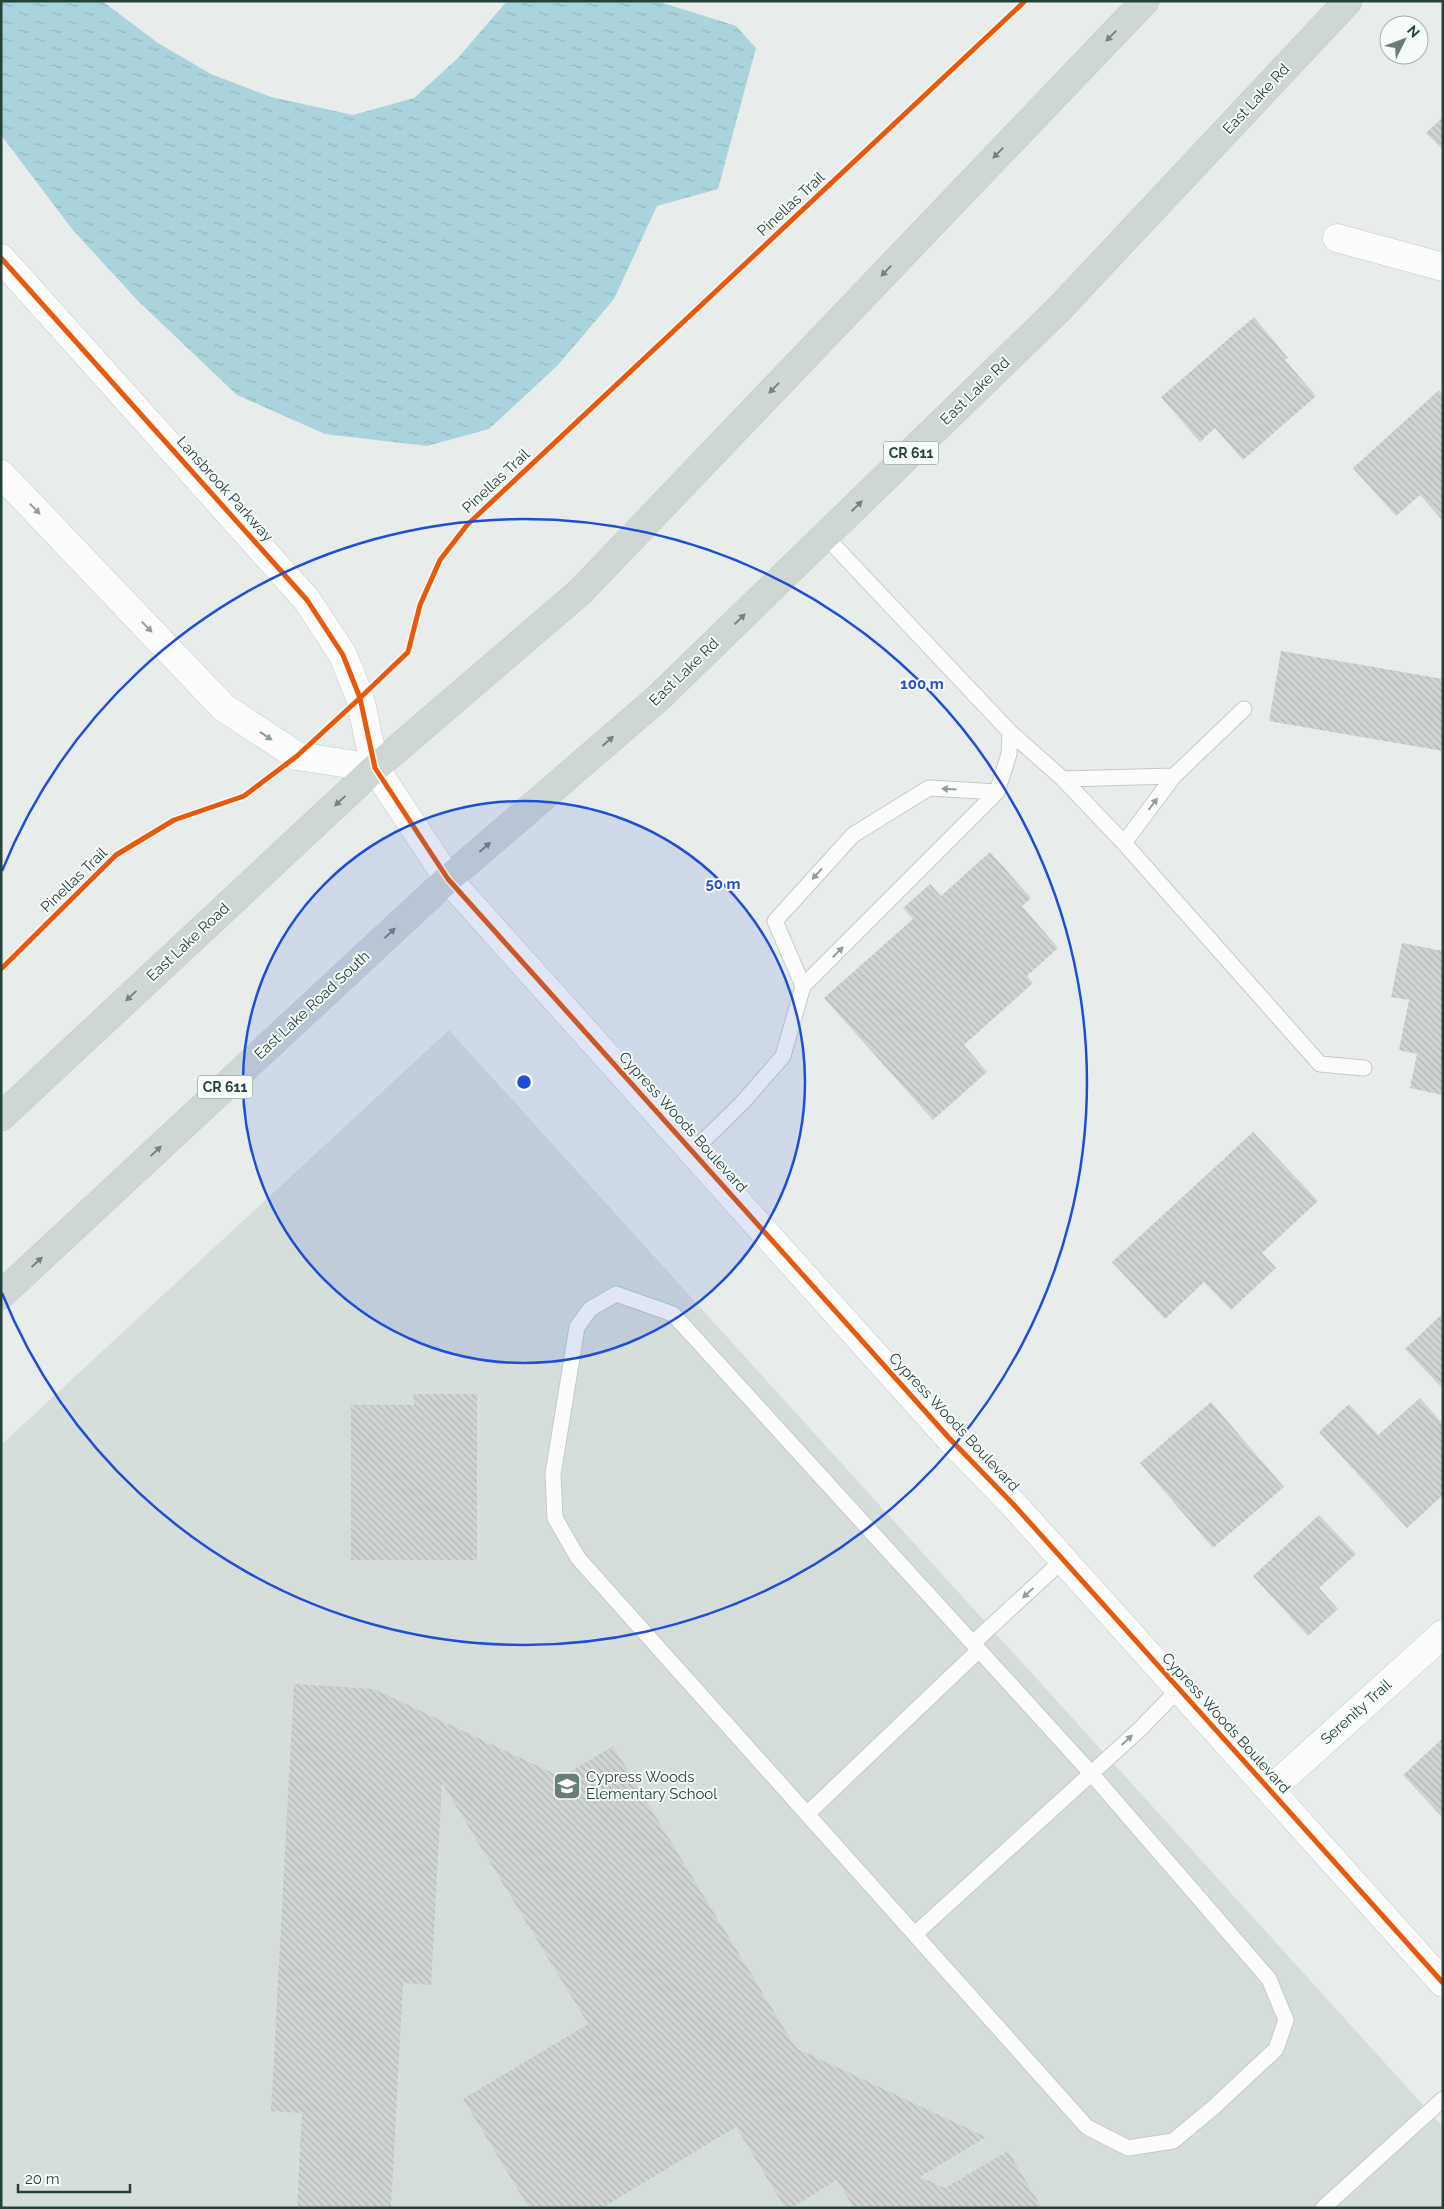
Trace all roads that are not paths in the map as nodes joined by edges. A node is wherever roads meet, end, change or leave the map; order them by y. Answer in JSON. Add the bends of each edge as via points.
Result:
{"nodes":[{"id":1,"x":1145,"y":1,"type":"edge"},
{"id":2,"x":1348,"y":1,"type":"edge"},
{"id":3,"x":1337,"y":238,"type":"dead end"},
{"id":4,"x":1,"y":258,"type":"edge"},
{"id":5,"x":1443,"y":267,"type":"edge"},
{"id":6,"x":1,"y":474,"type":"edge"},
{"id":7,"x":826,"y":536,"type":"junction"},
{"id":8,"x":1244,"y":709,"type":"dead end"},
{"id":9,"x":1010,"y":732,"type":"junction"},
{"id":10,"x":375,"y":768,"type":"junction"},
{"id":11,"x":1174,"y":776,"type":"junction"},
{"id":12,"x":1063,"y":778,"type":"junction"},
{"id":13,"x":997,"y":792,"type":"junction"},
{"id":14,"x":1124,"y":843,"type":"junction"},
{"id":15,"x":448,"y":879,"type":"junction"},
{"id":16,"x":803,"y":986,"type":"junction"},
{"id":17,"x":1364,"y":1068,"type":"dead end"},
{"id":18,"x":1,"y":1117,"type":"edge"},
{"id":19,"x":693,"y":1151,"type":"junction"},
{"id":20,"x":1,"y":1295,"type":"edge"},
{"id":21,"x":1063,"y":1560,"type":"junction"},
{"id":22,"x":1443,"y":1634,"type":"edge"},
{"id":23,"x":976,"y":1647,"type":"junction"},
{"id":24,"x":1178,"y":1689,"type":"junction"},
{"id":25,"x":1090,"y":1772,"type":"junction"},
{"id":26,"x":1270,"y":1790,"type":"junction"},
{"id":27,"x":807,"y":1814,"type":"junction"},
{"id":28,"x":915,"y":1934,"type":"junction"},
{"id":29,"x":1443,"y":1983,"type":"edge"},
{"id":30,"x":1443,"y":2100,"type":"edge"},
{"id":31,"x":1322,"y":2208,"type":"edge"}],
"edges":[{"from":1,"to":10,"type":"main road","one_way":true,"via":[[581,591]]},
{"from":7,"to":2,"type":"main road","name":"East Lake Rd","number":"CR 611","one_way":true,"via":[[1059,309]]},
{"from":3,"to":5,"type":"street"},
{"from":4,"to":10,"type":"street","name":"Lansbrook Parkway","via":[[307,600],[343,655],[360,698]]},
{"from":6,"to":10,"type":"street","one_way":true,"via":[[223,707],[297,756]]},
{"from":7,"to":9,"type":"lane"},
{"from":15,"to":7,"type":"main road","name":"East Lake Rd","number":"CR 611","one_way":true,"via":[[657,699]]},
{"from":8,"to":11,"type":"lane"},
{"from":9,"to":12,"type":"lane"},
{"from":9,"to":13,"type":"lane","via":[[1009,754]]},
{"from":10,"to":15,"type":"street","name":"Cypress Woods Boulevard"},
{"from":10,"to":18,"type":"main road","name":"East Lake Road","one_way":true},
{"from":11,"to":12,"type":"lane"},
{"from":14,"to":11,"type":"lane","one_way":true},
{"from":12,"to":14,"type":"lane"},
{"from":16,"to":13,"type":"lane","one_way":true},
{"from":13,"to":16,"type":"lane","one_way":true,"via":[[930,788],[852,835],[775,921]]},
{"from":14,"to":17,"type":"lane","via":[[1320,1064]]},
{"from":15,"to":19,"type":"street","name":"Cypress Woods Boulevard"},
{"from":20,"to":15,"type":"main road","name":"East Lake Road South","number":"CR 611","one_way":true},
{"from":16,"to":19,"type":"lane","via":[[783,1056],[743,1102]]},
{"from":19,"to":21,"type":"street","name":"Cypress Woods Boulevard","via":[[950,1439]]},
{"from":21,"to":23,"type":"lane","one_way":true},
{"from":21,"to":24,"type":"street","name":"Cypress Woods Boulevard"},
{"from":22,"to":26,"type":"street","name":"Serenity Trail"},
{"from":23,"to":25,"type":"lane"},
{"from":23,"to":27,"type":"lane"},
{"from":23,"to":27,"type":"lane","via":[[673,1314],[616,1294],[590,1309],[577,1327],[553,1474],[555,1518],[578,1558]]},
{"from":25,"to":24,"type":"lane","one_way":true},
{"from":24,"to":26,"type":"street","name":"Cypress Woods Boulevard"},
{"from":25,"to":28,"type":"lane"},
{"from":25,"to":28,"type":"lane","via":[[1269,1979],[1286,2020],[1276,2049],[1214,2107],[1173,2141],[1128,2148],[1088,2127]]},
{"from":26,"to":29,"type":"street","name":"Cypress Woods Boulevard"},
{"from":27,"to":28,"type":"lane"},
{"from":30,"to":31,"type":"lane"}]}
